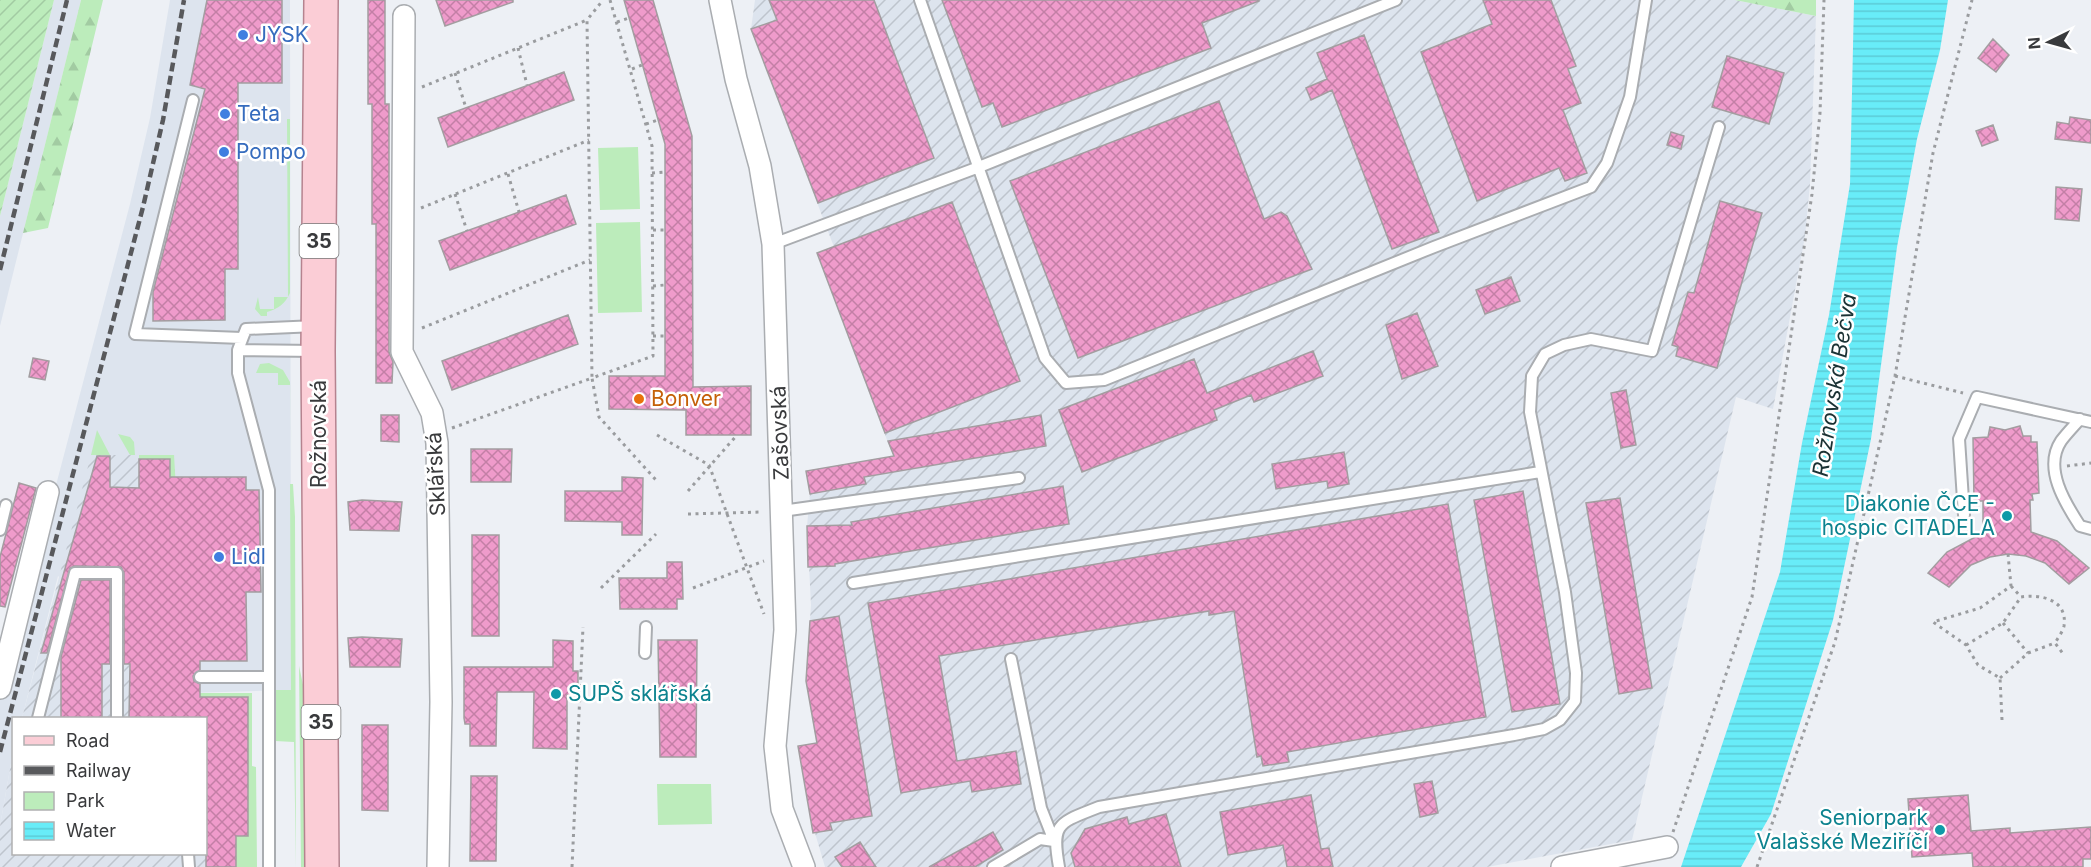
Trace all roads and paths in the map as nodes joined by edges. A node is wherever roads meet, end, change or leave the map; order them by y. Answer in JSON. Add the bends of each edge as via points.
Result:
{"nodes":[{"id":1,"x":321,"y":0,"type":"edge"},
{"id":2,"x":603,"y":0,"type":"edge"},
{"id":3,"x":610,"y":0,"type":"edge"},
{"id":4,"x":720,"y":0,"type":"edge"},
{"id":5,"x":920,"y":0,"type":"edge"},
{"id":6,"x":1396,"y":0,"type":"edge"},
{"id":7,"x":1646,"y":0,"type":"edge"},
{"id":8,"x":1824,"y":0,"type":"edge"},
{"id":9,"x":1972,"y":0,"type":"edge"},
{"id":10,"x":404,"y":16,"type":"dead end"},
{"id":11,"x":629,"y":18,"type":"dead end"},
{"id":12,"x":587,"y":20,"type":"junction"},
{"id":13,"x":617,"y":22,"type":"junction"},
{"id":14,"x":518,"y":48,"type":"junction"},
{"id":15,"x":642,"y":65,"type":"dead end"},
{"id":16,"x":632,"y":69,"type":"junction"},
{"id":17,"x":455,"y":73,"type":"junction"},
{"id":18,"x":527,"y":86,"type":"dead end"},
{"id":19,"x":404,"y":94,"type":"junction"},
{"id":20,"x":193,"y":100,"type":"dead end"},
{"id":21,"x":466,"y":108,"type":"dead end"},
{"id":22,"x":658,"y":120,"type":"dead end"},
{"id":23,"x":646,"y":124,"type":"junction"},
{"id":24,"x":1719,"y":127,"type":"dead end"},
{"id":25,"x":589,"y":140,"type":"junction"},
{"id":26,"x":980,"y":167,"type":"junction"},
{"id":27,"x":652,"y":172,"type":"junction"},
{"id":28,"x":665,"y":172,"type":"dead end"},
{"id":29,"x":507,"y":173,"type":"junction"},
{"id":30,"x":455,"y":194,"type":"junction"},
{"id":31,"x":519,"y":212,"type":"dead end"},
{"id":32,"x":403,"y":215,"type":"junction"},
{"id":33,"x":653,"y":230,"type":"junction"},
{"id":34,"x":665,"y":230,"type":"dead end"},
{"id":35,"x":467,"y":231,"type":"dead end"},
{"id":36,"x":773,"y":244,"type":"junction"},
{"id":37,"x":590,"y":260,"type":"junction"},
{"id":38,"x":665,"y":285,"type":"dead end"},
{"id":39,"x":653,"y":286,"type":"junction"},
{"id":40,"x":403,"y":335,"type":"junction"},
{"id":41,"x":653,"y":336,"type":"junction"},
{"id":42,"x":665,"y":336,"type":"dead end"},
{"id":43,"x":242,"y":338,"type":"junction"},
{"id":44,"x":319,"y":339,"type":"junction"},
{"id":45,"x":238,"y":350,"type":"junction"},
{"id":46,"x":1895,"y":376,"type":"junction"},
{"id":47,"x":592,"y":378,"type":"junction"},
{"id":48,"x":1977,"y":397,"type":"junction"},
{"id":49,"x":2086,"y":420,"type":"edge"},
{"id":50,"x":436,"y":434,"type":"junction"},
{"id":51,"x":657,"y":435,"type":"dead end"},
{"id":52,"x":737,"y":435,"type":"dead end"},
{"id":53,"x":709,"y":465,"type":"junction"},
{"id":54,"x":1540,"y":472,"type":"junction"},
{"id":55,"x":1019,"y":478,"type":"dead end"},
{"id":56,"x":656,"y":480,"type":"dead end"},
{"id":57,"x":688,"y":491,"type":"dead end"},
{"id":58,"x":48,"y":492,"type":"dead end"},
{"id":59,"x":6,"y":505,"type":"dead end"},
{"id":60,"x":726,"y":511,"type":"junction"},
{"id":61,"x":773,"y":512,"type":"junction"},
{"id":62,"x":688,"y":514,"type":"dead end"},
{"id":63,"x":1964,"y":515,"type":"dead end"},
{"id":64,"x":2091,"y":529,"type":"edge"},
{"id":65,"x":0,"y":530,"type":"edge"},
{"id":66,"x":656,"y":534,"type":"dead end"},
{"id":67,"x":2008,"y":555,"type":"dead end"},
{"id":68,"x":770,"y":558,"type":"dead end"},
{"id":69,"x":747,"y":568,"type":"junction"},
{"id":70,"x":853,"y":583,"type":"dead end"},
{"id":71,"x":2010,"y":586,"type":"junction"},
{"id":72,"x":601,"y":588,"type":"dead end"},
{"id":73,"x":693,"y":588,"type":"dead end"},
{"id":74,"x":2021,"y":597,"type":"junction"},
{"id":75,"x":768,"y":613,"type":"dead end"},
{"id":76,"x":2002,"y":623,"type":"junction"},
{"id":77,"x":584,"y":627,"type":"dead end"},
{"id":78,"x":646,"y":627,"type":"dead end"},
{"id":79,"x":2055,"y":643,"type":"junction"},
{"id":80,"x":1966,"y":645,"type":"junction"},
{"id":81,"x":2028,"y":653,"type":"junction"},
{"id":82,"x":645,"y":654,"type":"dead end"},
{"id":83,"x":2064,"y":655,"type":"dead end"},
{"id":84,"x":1011,"y":659,"type":"dead end"},
{"id":85,"x":200,"y":676,"type":"dead end"},
{"id":86,"x":269,"y":677,"type":"junction"},
{"id":87,"x":2000,"y":678,"type":"junction"},
{"id":88,"x":0,"y":688,"type":"edge"},
{"id":89,"x":38,"y":717,"type":"edge"},
{"id":90,"x":117,"y":717,"type":"edge"},
{"id":91,"x":2002,"y":720,"type":"dead end"},
{"id":92,"x":1054,"y":841,"type":"junction"},
{"id":93,"x":1667,"y":848,"type":"joint"},
{"id":94,"x":269,"y":867,"type":"edge"},
{"id":95,"x":322,"y":867,"type":"edge"},
{"id":96,"x":438,"y":867,"type":"edge"},
{"id":97,"x":572,"y":867,"type":"edge"},
{"id":98,"x":804,"y":867,"type":"edge"},
{"id":99,"x":993,"y":867,"type":"edge"},
{"id":100,"x":1059,"y":867,"type":"edge"},
{"id":101,"x":1562,"y":867,"type":"edge"},
{"id":102,"x":1757,"y":867,"type":"edge"}],
"edges":[{"from":1,"to":44,"type":"main road","name":"Rožnovská","number":"35"},
{"from":2,"to":12,"type":"path"},
{"from":3,"to":13,"type":"path"},
{"from":4,"to":36,"type":"street","name":"Zašovská","via":[[736,80],[760,166]]},
{"from":5,"to":26,"type":"lane"},
{"from":6,"to":26,"type":"lane"},
{"from":7,"to":26,"type":"lane","via":[[1630,97],[1606,163],[1591,187],[1104,380],[1066,383],[1045,358]]},
{"from":8,"to":93,"type":"path","via":[[1812,194],[1752,597]]},
{"from":9,"to":46,"type":"path","via":[[1933,153]]},
{"from":10,"to":19,"type":"street","name":"Sklářská"},
{"from":11,"to":13,"type":"path"},
{"from":12,"to":14,"type":"path"},
{"from":12,"to":25,"type":"path"},
{"from":13,"to":16,"type":"path"},
{"from":14,"to":17,"type":"path"},
{"from":14,"to":18,"type":"path"},
{"from":15,"to":16,"type":"path"},
{"from":16,"to":23,"type":"path"},
{"from":17,"to":19,"type":"path"},
{"from":17,"to":21,"type":"path"},
{"from":19,"to":32,"type":"street","name":"Sklářská"},
{"from":20,"to":43,"type":"lane","via":[[135,334]]},
{"from":22,"to":23,"type":"path"},
{"from":23,"to":27,"type":"path","via":[[652,146]]},
{"from":24,"to":54,"type":"lane","via":[[1652,351],[1591,339],[1545,354],[1532,376],[1530,412]]},
{"from":25,"to":29,"type":"path"},
{"from":25,"to":37,"type":"path"},
{"from":26,"to":36,"type":"lane"},
{"from":27,"to":28,"type":"path"},
{"from":27,"to":33,"type":"path"},
{"from":29,"to":30,"type":"path"},
{"from":29,"to":31,"type":"path"},
{"from":30,"to":32,"type":"path"},
{"from":30,"to":35,"type":"path"},
{"from":32,"to":40,"type":"street","name":"Sklářská"},
{"from":33,"to":34,"type":"path"},
{"from":33,"to":39,"type":"path"},
{"from":36,"to":61,"type":"street","name":"Zašovská"},
{"from":37,"to":40,"type":"path"},
{"from":37,"to":47,"type":"path"},
{"from":38,"to":39,"type":"path"},
{"from":39,"to":41,"type":"path"},
{"from":40,"to":50,"type":"street","name":"Sklářská","via":[[402,352],[432,413]]},
{"from":41,"to":42,"type":"path"},
{"from":41,"to":47,"type":"path","via":[[653,356]]},
{"from":43,"to":44,"type":"lane","via":[[246,329]]},
{"from":43,"to":45,"type":"lane"},
{"from":44,"to":45,"type":"lane"},
{"from":44,"to":95,"type":"main road","name":"Rožnovská","number":"35"},
{"from":45,"to":86,"type":"lane","via":[[238,373],[269,490]]},
{"from":46,"to":48,"type":"path"},
{"from":46,"to":102,"type":"path","via":[[1835,642]]},
{"from":47,"to":50,"type":"path"},
{"from":47,"to":56,"type":"path","via":[[599,417]]},
{"from":48,"to":49,"type":"lane"},
{"from":48,"to":63,"type":"lane","via":[[1959,439]]},
{"from":49,"to":64,"type":"lane","via":[[2059,443],[2055,468],[2059,494],[2080,526]]},
{"from":50,"to":96,"type":"street","name":"Sklářská","via":[[441,702]]},
{"from":51,"to":53,"type":"path"},
{"from":52,"to":53,"type":"path"},
{"from":53,"to":57,"type":"path"},
{"from":53,"to":60,"type":"path"},
{"from":54,"to":70,"type":"lane"},
{"from":54,"to":92,"type":"lane","via":[[1565,592],[1576,673],[1575,701],[1560,720],[1544,729],[1514,735],[1099,807],[1058,827]]},
{"from":55,"to":61,"type":"lane"},
{"from":58,"to":88,"type":"street"},
{"from":59,"to":65,"type":"lane"},
{"from":60,"to":61,"type":"path"},
{"from":60,"to":62,"type":"path"},
{"from":60,"to":69,"type":"path"},
{"from":61,"to":98,"type":"street","name":"Zašovská","via":[[785,630],[775,746],[782,809]]},
{"from":66,"to":72,"type":"path"},
{"from":67,"to":71,"type":"path"},
{"from":68,"to":69,"type":"path"},
{"from":69,"to":73,"type":"path"},
{"from":69,"to":75,"type":"path","via":[[768,624]]},
{"from":71,"to":74,"type":"path"},
{"from":71,"to":80,"type":"path","via":[[1980,608],[1934,622]]},
{"from":74,"to":76,"type":"path"},
{"from":74,"to":79,"type":"path","via":[[2051,598],[2061,609],[2064,626]]},
{"from":76,"to":80,"type":"path"},
{"from":76,"to":81,"type":"path"},
{"from":77,"to":97,"type":"path"},
{"from":78,"to":82,"type":"lane"},
{"from":79,"to":81,"type":"path"},
{"from":79,"to":83,"type":"path"},
{"from":80,"to":87,"type":"path","via":[[1978,664]]},
{"from":81,"to":87,"type":"path"},
{"from":84,"to":92,"type":"lane","via":[[1041,807]]},
{"from":85,"to":86,"type":"lane"},
{"from":86,"to":94,"type":"lane"},
{"from":87,"to":91,"type":"path"},
{"from":89,"to":90,"type":"lane","via":[[75,573],[117,573]]},
{"from":92,"to":99,"type":"lane","via":[[1040,839]]},
{"from":92,"to":100,"type":"lane"},
{"from":93,"to":101,"type":"street"}]}
